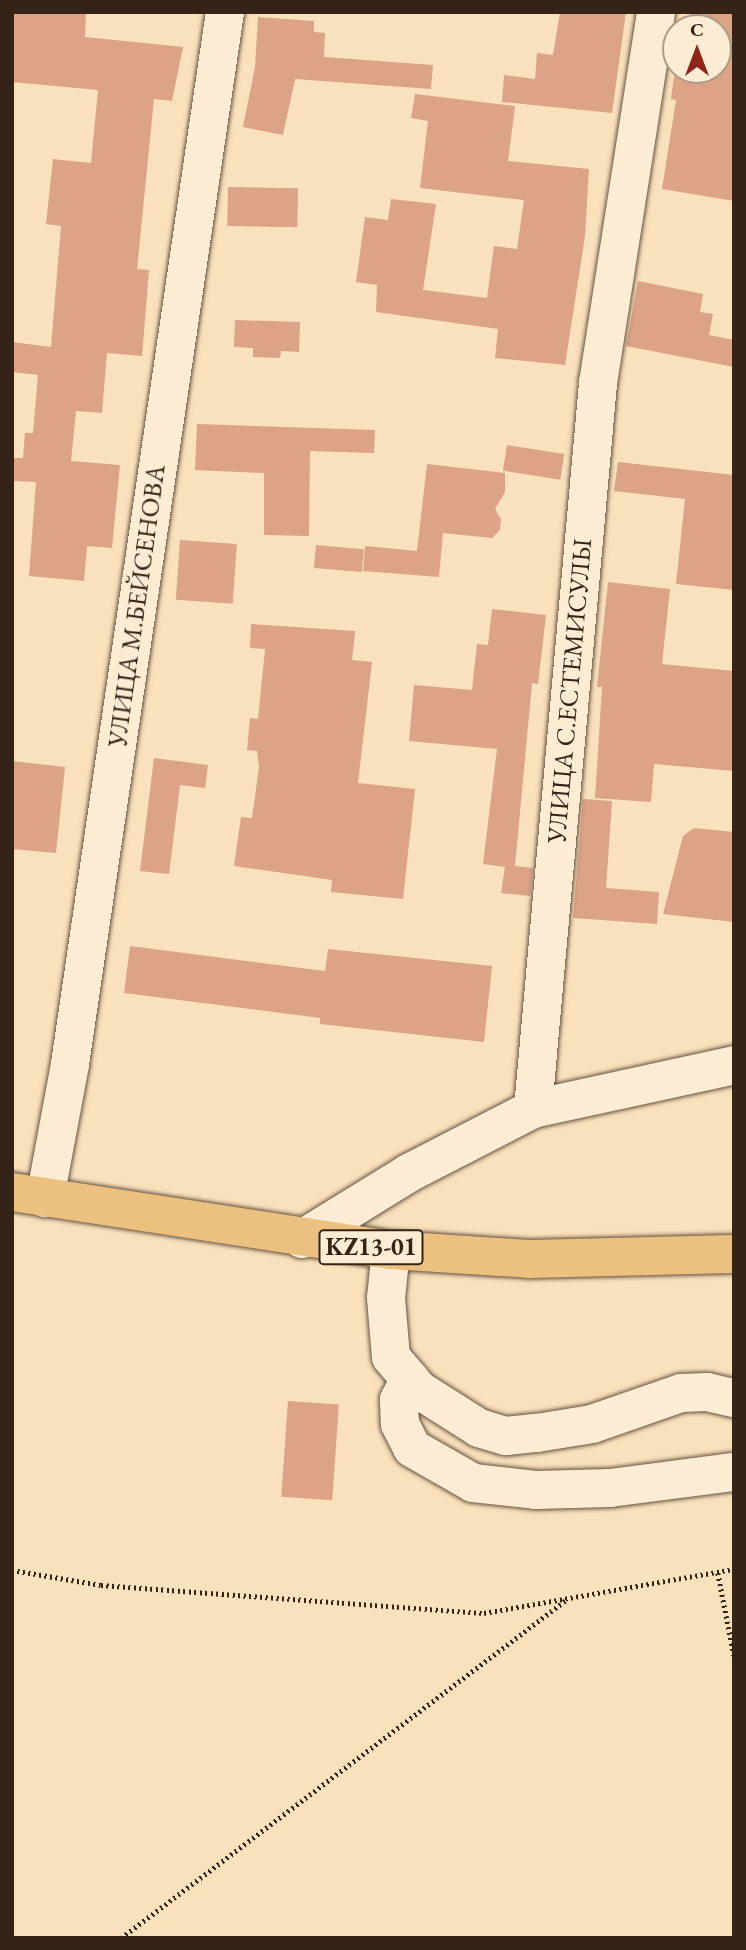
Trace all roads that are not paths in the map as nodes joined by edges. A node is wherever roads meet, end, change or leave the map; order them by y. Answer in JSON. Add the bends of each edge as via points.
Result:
{"nodes":[{"id":1,"x":225,"y":12,"type":"edge"},
{"id":2,"x":656,"y":12,"type":"edge"},
{"id":3,"x":734,"y":1065,"type":"edge"},
{"id":4,"x":533,"y":1110,"type":"junction"},
{"id":5,"x":28,"y":1195,"type":"edge"},
{"id":6,"x":302,"y":1240,"type":"junction"},
{"id":7,"x":391,"y":1250,"type":"junction"},
{"id":8,"x":734,"y":1254,"type":"edge"},
{"id":9,"x":404,"y":1389,"type":"junction"},
{"id":10,"x":734,"y":1398,"type":"edge"},
{"id":11,"x":734,"y":1472,"type":"edge"}],
"edges":[{"from":1,"to":5,"type":"street","name":"УЛИЦА М.БЕЙСЕНОВА","via":[[74,1037]]},
{"from":2,"to":4,"type":"street","name":"УЛИЦА С.ЕСТЕМИСУЛЫ","via":[[598,383]]},
{"from":3,"to":4,"type":"street"},
{"from":4,"to":6,"type":"street","via":[[409,1173]]},
{"from":5,"to":6,"type":"highway","number":"KZ13-01"},
{"from":6,"to":7,"type":"highway","number":"KZ13-01"},
{"from":7,"to":8,"type":"highway","number":"KZ13-01","via":[[529,1259]]},
{"from":7,"to":9,"type":"street","via":[[386,1298],[391,1357]]},
{"from":9,"to":10,"type":"street","via":[[452,1415],[506,1436],[592,1424],[681,1393]]},
{"from":9,"to":11,"type":"street","via":[[400,1424],[412,1448],[473,1483],[536,1490],[610,1488]]}]}
